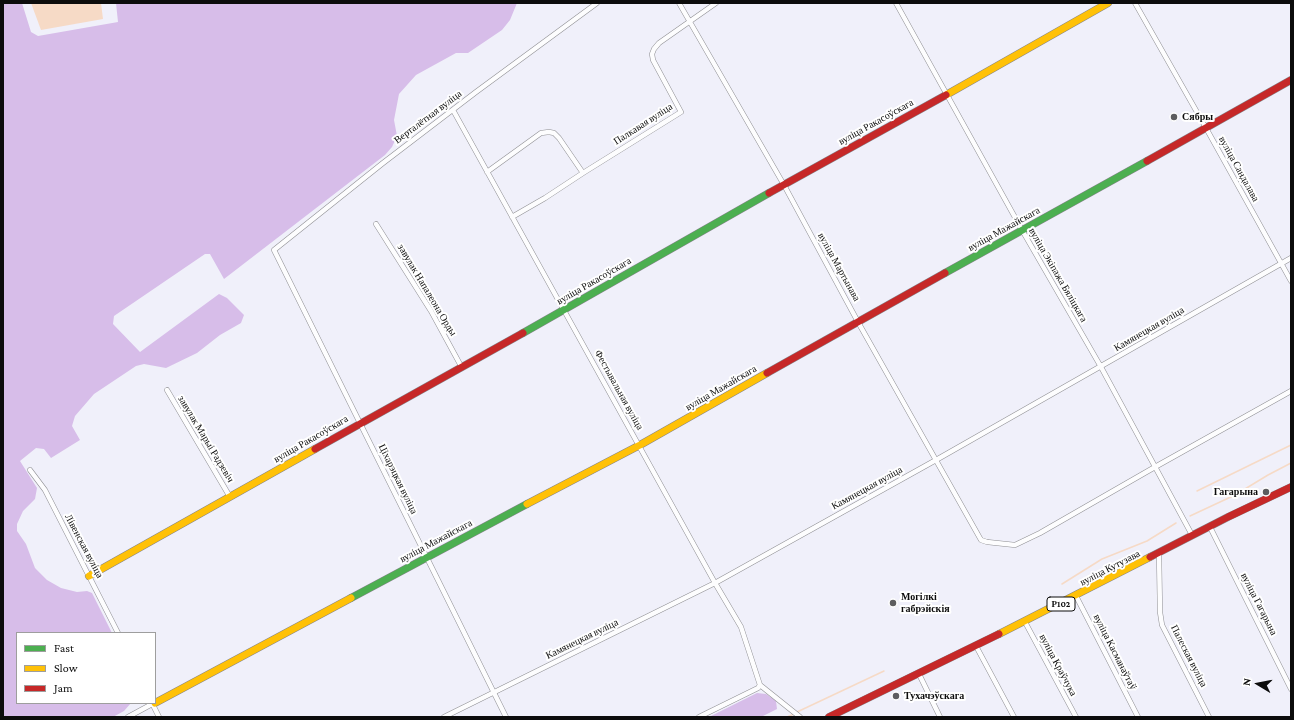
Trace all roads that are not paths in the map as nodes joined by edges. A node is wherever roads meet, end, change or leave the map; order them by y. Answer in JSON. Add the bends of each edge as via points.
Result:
{"nodes":[{"id":1,"x":597,"y":3,"type":"edge"},
{"id":2,"x":679,"y":3,"type":"edge"},
{"id":3,"x":716,"y":3,"type":"edge"},
{"id":4,"x":896,"y":3,"type":"edge"},
{"id":5,"x":1108,"y":3,"type":"edge"},
{"id":6,"x":1135,"y":3,"type":"edge"},
{"id":7,"x":690,"y":22,"type":"junction"},
{"id":8,"x":1291,"y":80,"type":"edge"},
{"id":9,"x":946,"y":95,"type":"junction"},
{"id":10,"x":453,"y":110,"type":"junction"},
{"id":11,"x":1206,"y":128,"type":"junction"},
{"id":12,"x":487,"y":172,"type":"junction"},
{"id":13,"x":583,"y":173,"type":"junction"},
{"id":14,"x":784,"y":185,"type":"junction"},
{"id":15,"x":512,"y":217,"type":"junction"},
{"id":16,"x":376,"y":224,"type":"dead end"},
{"id":17,"x":1022,"y":230,"type":"junction"},
{"id":18,"x":274,"y":250,"type":"joint"},
{"id":19,"x":1291,"y":258,"type":"edge"},
{"id":20,"x":1281,"y":264,"type":"junction"},
{"id":21,"x":1291,"y":281,"type":"edge"},
{"id":22,"x":564,"y":310,"type":"junction"},
{"id":23,"x":858,"y":322,"type":"junction"},
{"id":24,"x":461,"y":366,"type":"junction"},
{"id":25,"x":1100,"y":367,"type":"junction"},
{"id":26,"x":167,"y":390,"type":"dead end"},
{"id":27,"x":1291,"y":391,"type":"edge"},
{"id":28,"x":360,"y":423,"type":"junction"},
{"id":29,"x":640,"y":445,"type":"junction"},
{"id":30,"x":936,"y":460,"type":"junction"},
{"id":31,"x":1155,"y":467,"type":"junction"},
{"id":32,"x":30,"y":470,"type":"dead end"},
{"id":33,"x":1291,"y":487,"type":"edge"},
{"id":34,"x":230,"y":497,"type":"junction"},
{"id":35,"x":1210,"y":527,"type":"junction"},
{"id":36,"x":1192,"y":536,"type":"junction"},
{"id":37,"x":1159,"y":554,"type":"junction"},
{"id":38,"x":426,"y":557,"type":"junction"},
{"id":39,"x":89,"y":576,"type":"junction"},
{"id":40,"x":715,"y":583,"type":"junction"},
{"id":41,"x":1076,"y":596,"type":"junction"},
{"id":42,"x":1025,"y":622,"type":"junction"},
{"id":43,"x":117,"y":632,"type":"edge"},
{"id":44,"x":976,"y":646,"type":"junction"},
{"id":45,"x":920,"y":674,"type":"junction"},
{"id":46,"x":759,"y":686,"type":"junction"},
{"id":47,"x":1291,"y":689,"type":"edge"},
{"id":48,"x":494,"y":693,"type":"junction"},
{"id":49,"x":156,"y":702,"type":"edge"},
{"id":50,"x":152,"y":704,"type":"edge"},
{"id":51,"x":154,"y":704,"type":"edge"},
{"id":52,"x":797,"y":714,"type":"edge"},
{"id":53,"x":128,"y":717,"type":"edge"},
{"id":54,"x":159,"y":717,"type":"edge"},
{"id":55,"x":444,"y":717,"type":"edge"},
{"id":56,"x":506,"y":717,"type":"edge"},
{"id":57,"x":699,"y":717,"type":"edge"},
{"id":58,"x":829,"y":717,"type":"edge"},
{"id":59,"x":940,"y":717,"type":"edge"},
{"id":60,"x":1014,"y":717,"type":"edge"},
{"id":61,"x":1076,"y":717,"type":"edge"},
{"id":62,"x":1138,"y":717,"type":"edge"},
{"id":63,"x":1209,"y":717,"type":"edge"}],
"edges":[{"from":1,"to":10,"type":"street","name":"Верталётная вуліца"},
{"from":2,"to":7,"type":"street","name":"вуліца Мартынава"},
{"from":3,"to":7,"type":"street","name":"Палкавая вуліца"},
{"from":4,"to":9,"type":"street","name":"вуліца Экіпажа Бяліцкага"},
{"from":5,"to":9,"type":"street","name":"вуліца Ракасоўскага"},
{"from":6,"to":11,"type":"street","name":"вуліца Сандалава"},
{"from":7,"to":13,"type":"street","name":"Палкавая вуліца","via":[[659,43],[652,54],[681,112]]},
{"from":7,"to":14,"type":"street","name":"вуліца Мартынава"},
{"from":8,"to":11,"type":"street","name":"вуліца Мажайскага"},
{"from":9,"to":14,"type":"street","name":"вуліца Ракасоўскага"},
{"from":9,"to":17,"type":"street","name":"вуліца Экіпажа Бяліцкага"},
{"from":10,"to":12,"type":"street","name":"Фестывальная вуліца"},
{"from":10,"to":18,"type":"street","name":"Верталётная вуліца"},
{"from":11,"to":17,"type":"street","name":"вуліца Мажайскага"},
{"from":11,"to":20,"type":"street","name":"вуліца Сандалава"},
{"from":12,"to":13,"type":"street","via":[[541,133],[549,132],[559,138]]},
{"from":12,"to":15,"type":"street","name":"Фестывальная вуліца"},
{"from":13,"to":15,"type":"street","name":"Палкавая вуліца"},
{"from":14,"to":22,"type":"street","name":"вуліца Ракасоўскага"},
{"from":14,"to":23,"type":"street","name":"вуліца Мартынава"},
{"from":15,"to":22,"type":"street","name":"Фестывальная вуліца"},
{"from":16,"to":24,"type":"street","name":"завулак Напалеона Орды","via":[[431,310]]},
{"from":17,"to":23,"type":"street","name":"вуліца Мажайскага"},
{"from":17,"to":25,"type":"street","name":"вуліца Экіпажа Бяліцкага"},
{"from":18,"to":28,"type":"street","name":"Ціхарэцкая вуліца"},
{"from":19,"to":20,"type":"street","name":"Камянецкая вуліца"},
{"from":20,"to":21,"type":"street","name":"вуліца Сандалава"},
{"from":20,"to":25,"type":"street","name":"Камянецкая вуліца"},
{"from":22,"to":24,"type":"street","name":"вуліца Ракасоўскага"},
{"from":22,"to":29,"type":"street","name":"Фестывальная вуліца"},
{"from":23,"to":29,"type":"street","name":"вуліца Мажайскага"},
{"from":23,"to":30,"type":"street","name":"вуліца Мартынава"},
{"from":24,"to":28,"type":"street","name":"вуліца Ракасоўскага"},
{"from":25,"to":30,"type":"street","name":"Камянецкая вуліца"},
{"from":25,"to":31,"type":"street","name":"вуліца Экіпажа Бяліцкага"},
{"from":26,"to":34,"type":"street","name":"завулак Марыі Радзевіч"},
{"from":27,"to":31,"type":"street"},
{"from":28,"to":34,"type":"street","name":"вуліца Ракасоўскага"},
{"from":28,"to":38,"type":"street","name":"Ціхарэцкая вуліца"},
{"from":29,"to":38,"type":"street","name":"вуліца Мажайскага"},
{"from":29,"to":40,"type":"street","name":"Фестывальная вуліца"},
{"from":30,"to":31,"type":"street","name":"вуліца Мартынава","via":[[981,540],[1015,545]]},
{"from":30,"to":40,"type":"street","name":"Камянецкая вуліца"},
{"from":31,"to":36,"type":"street","name":"вуліца Экіпажа Бяліцкага"},
{"from":32,"to":39,"type":"street","name":"Лівенская вуліца","via":[[45,490]]},
{"from":33,"to":35,"type":"street","name":"вуліца Кутузава","number":"Р102"},
{"from":34,"to":39,"type":"street","name":"вуліца Ракасоўскага"},
{"from":35,"to":36,"type":"street","name":"вуліца Кутузава","number":"Р102"},
{"from":35,"to":47,"type":"street","name":"вуліца Гагарына"},
{"from":36,"to":37,"type":"street","name":"вуліца Кутузава","number":"Р102"},
{"from":37,"to":41,"type":"street","name":"вуліца Кутузава","number":"Р102"},
{"from":37,"to":63,"type":"street","name":"Палеская вуліца","via":[[1162,625]]},
{"from":38,"to":48,"type":"street","name":"Ціхарэцкая вуліца"},
{"from":38,"to":49,"type":"street","name":"вуліца Мажайскага"},
{"from":39,"to":43,"type":"street","name":"Лівенская вуліца"},
{"from":40,"to":46,"type":"street","name":"Фестывальная вуліца","via":[[741,628]]},
{"from":40,"to":48,"type":"street","name":"Камянецкая вуліца"},
{"from":41,"to":42,"type":"street","name":"вуліца Кутузава","number":"Р102"},
{"from":41,"to":62,"type":"street","name":"вуліца Касманаўтаў"},
{"from":42,"to":44,"type":"street","name":"вуліца Кутузава","number":"Р102"},
{"from":42,"to":61,"type":"street","name":"вуліца Краўчука"},
{"from":44,"to":45,"type":"street","name":"вуліца Кутузава","number":"Р102"},
{"from":44,"to":60,"type":"street"},
{"from":45,"to":58,"type":"street","name":"вуліца Кутузава","number":"Р102"},
{"from":45,"to":59,"type":"street"},
{"from":46,"to":52,"type":"street"},
{"from":46,"to":57,"type":"street"},
{"from":48,"to":55,"type":"street","name":"Камянецкая вуліца"},
{"from":48,"to":56,"type":"street","name":"Ціхарэцкая вуліца"},
{"from":50,"to":53,"type":"street","name":"вуліца Мажайскага"},
{"from":51,"to":54,"type":"street"}]}
